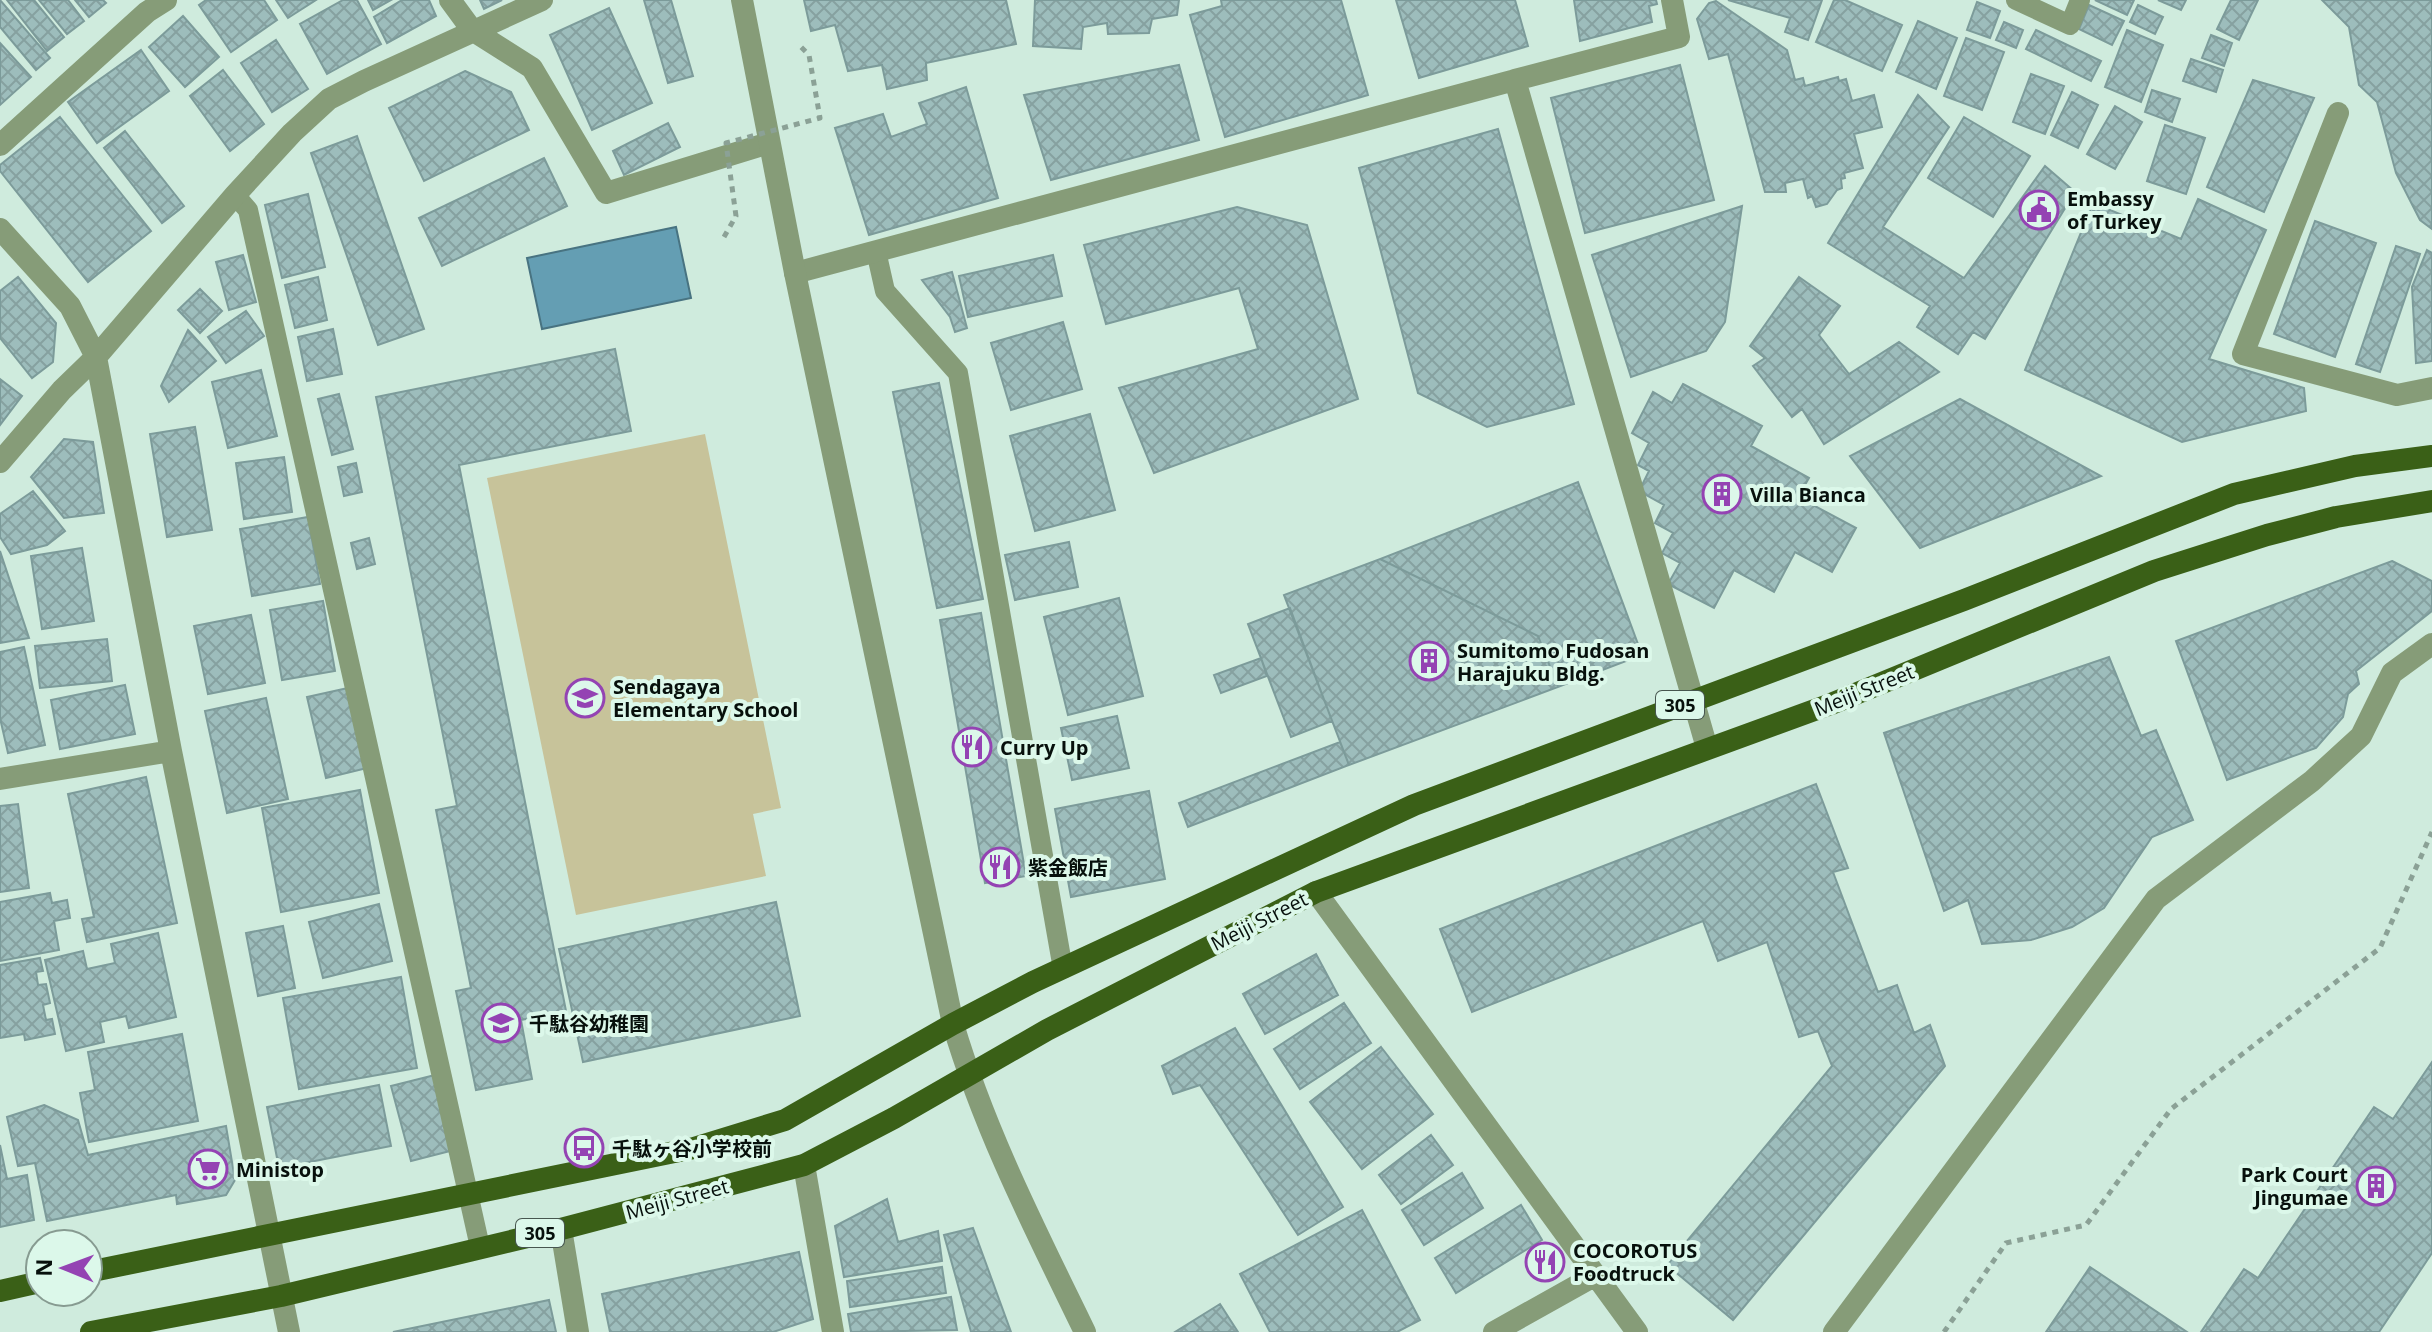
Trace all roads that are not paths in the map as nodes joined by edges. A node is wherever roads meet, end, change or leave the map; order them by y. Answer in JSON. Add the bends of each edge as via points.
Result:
{"nodes":[{"id":1,"x":166,"y":0,"type":"edge"},
{"id":2,"x":450,"y":0,"type":"edge"},
{"id":3,"x":542,"y":0,"type":"edge"},
{"id":4,"x":742,"y":0,"type":"edge"},
{"id":5,"x":1672,"y":0,"type":"edge"},
{"id":6,"x":2016,"y":0,"type":"edge"},
{"id":7,"x":2080,"y":0,"type":"edge"},
{"id":8,"x":472,"y":30,"type":"junction"},
{"id":9,"x":1515,"y":80,"type":"junction"},
{"id":10,"x":2338,"y":113,"type":"dead end"},
{"id":11,"x":769,"y":143,"type":"junction"},
{"id":12,"x":0,"y":145,"type":"edge"},
{"id":13,"x":235,"y":195,"type":"junction"},
{"id":14,"x":0,"y":229,"type":"edge"},
{"id":15,"x":876,"y":251,"type":"junction"},
{"id":16,"x":795,"y":273,"type":"junction"},
{"id":17,"x":96,"y":357,"type":"junction"},
{"id":18,"x":2432,"y":388,"type":"edge"},
{"id":19,"x":2432,"y":456,"type":"edge"},
{"id":20,"x":0,"y":462,"type":"edge"},
{"id":21,"x":2432,"y":501,"type":"edge"},
{"id":22,"x":2432,"y":644,"type":"edge"},
{"id":23,"x":1692,"y":700,"type":"junction"},
{"id":24,"x":1707,"y":748,"type":"junction"},
{"id":25,"x":171,"y":751,"type":"junction"},
{"id":26,"x":0,"y":779,"type":"edge"},
{"id":27,"x":1316,"y":892,"type":"junction"},
{"id":28,"x":1063,"y":969,"type":"junction"},
{"id":29,"x":953,"y":1024,"type":"junction"},
{"id":30,"x":968,"y":1076,"type":"junction"},
{"id":31,"x":804,"y":1165,"type":"junction"},
{"id":32,"x":468,"y":1194,"type":"junction"},
{"id":33,"x":561,"y":1229,"type":"junction"},
{"id":34,"x":269,"y":1235,"type":"junction"},
{"id":35,"x":480,"y":1247,"type":"junction"},
{"id":36,"x":104,"y":1269,"type":"edge"},
{"id":37,"x":1596,"y":1275,"type":"junction"},
{"id":38,"x":24,"y":1286,"type":"edge"},
{"id":39,"x":0,"y":1291,"type":"edge"},
{"id":40,"x":281,"y":1296,"type":"junction"},
{"id":41,"x":91,"y":1332,"type":"edge"},
{"id":42,"x":289,"y":1332,"type":"edge"},
{"id":43,"x":578,"y":1332,"type":"edge"},
{"id":44,"x":833,"y":1332,"type":"edge"},
{"id":45,"x":1085,"y":1332,"type":"edge"},
{"id":46,"x":1494,"y":1332,"type":"edge"},
{"id":47,"x":1637,"y":1332,"type":"edge"},
{"id":48,"x":1834,"y":1332,"type":"edge"}],
"edges":[{"from":1,"to":12,"type":"street"},
{"from":2,"to":8,"type":"street"},
{"from":3,"to":8,"type":"street"},
{"from":4,"to":11,"type":"street"},
{"from":5,"to":9,"type":"street","via":[[1679,37]]},
{"from":6,"to":7,"type":"lane","via":[[2070,25]]},
{"from":8,"to":11,"type":"street","via":[[532,68],[606,193]]},
{"from":8,"to":13,"type":"street","via":[[329,99]]},
{"from":9,"to":15,"type":"street"},
{"from":9,"to":23,"type":"street"},
{"from":10,"to":18,"type":"street","via":[[2243,354],[2397,395]]},
{"from":11,"to":16,"type":"street"},
{"from":13,"to":17,"type":"street"},
{"from":13,"to":32,"type":"lane","via":[[248,210]]},
{"from":14,"to":17,"type":"street","via":[[70,306]]},
{"from":15,"to":16,"type":"street"},
{"from":15,"to":28,"type":"lane","via":[[885,291],[958,373]]},
{"from":16,"to":29,"type":"street"},
{"from":17,"to":20,"type":"street"},
{"from":17,"to":25,"type":"street"},
{"from":19,"to":23,"type":"main road","name":"Meiji Street","number":"305","via":[[2355,466],[2234,494]]},
{"from":21,"to":24,"type":"main road","name":"Meiji Street","number":"305","via":[[2336,517],[2154,571],[1831,704]]},
{"from":22,"to":48,"type":"street","via":[[2392,673],[2361,736],[2312,781],[2156,899]]},
{"from":23,"to":24,"type":"street"},
{"from":23,"to":28,"type":"main road","name":"Meiji Street","number":"305","via":[[1414,805]]},
{"from":24,"to":27,"type":"main road","name":"Meiji Street","number":"305"},
{"from":25,"to":26,"type":"street"},
{"from":25,"to":34,"type":"street"},
{"from":27,"to":30,"type":"main road","name":"Meiji Street","number":"305"},
{"from":27,"to":37,"type":"street"},
{"from":28,"to":29,"type":"main road","name":"Meiji Street","number":"305"},
{"from":29,"to":30,"type":"street"},
{"from":29,"to":32,"type":"main road","name":"Meiji Street","number":"305","via":[[785,1120],[694,1148]]},
{"from":30,"to":31,"type":"main road","name":"Meiji Street","number":"305"},
{"from":30,"to":45,"type":"street","via":[[994,1143]]},
{"from":31,"to":33,"type":"main road","name":"Meiji Street","number":"305"},
{"from":31,"to":44,"type":"street"},
{"from":32,"to":34,"type":"main road","name":"Meiji Street","number":"305"},
{"from":32,"to":35,"type":"lane"},
{"from":33,"to":35,"type":"main road","name":"Meiji Street","number":"305"},
{"from":33,"to":43,"type":"street"},
{"from":34,"to":36,"type":"main road","name":"Meiji Street","number":"305"},
{"from":34,"to":40,"type":"street"},
{"from":35,"to":40,"type":"main road","name":"Meiji Street","number":"305"},
{"from":37,"to":46,"type":"street"},
{"from":37,"to":47,"type":"street"},
{"from":38,"to":39,"type":"main road"},
{"from":40,"to":41,"type":"main road","name":"Meiji Street","number":"305"},
{"from":40,"to":42,"type":"street"}]}
